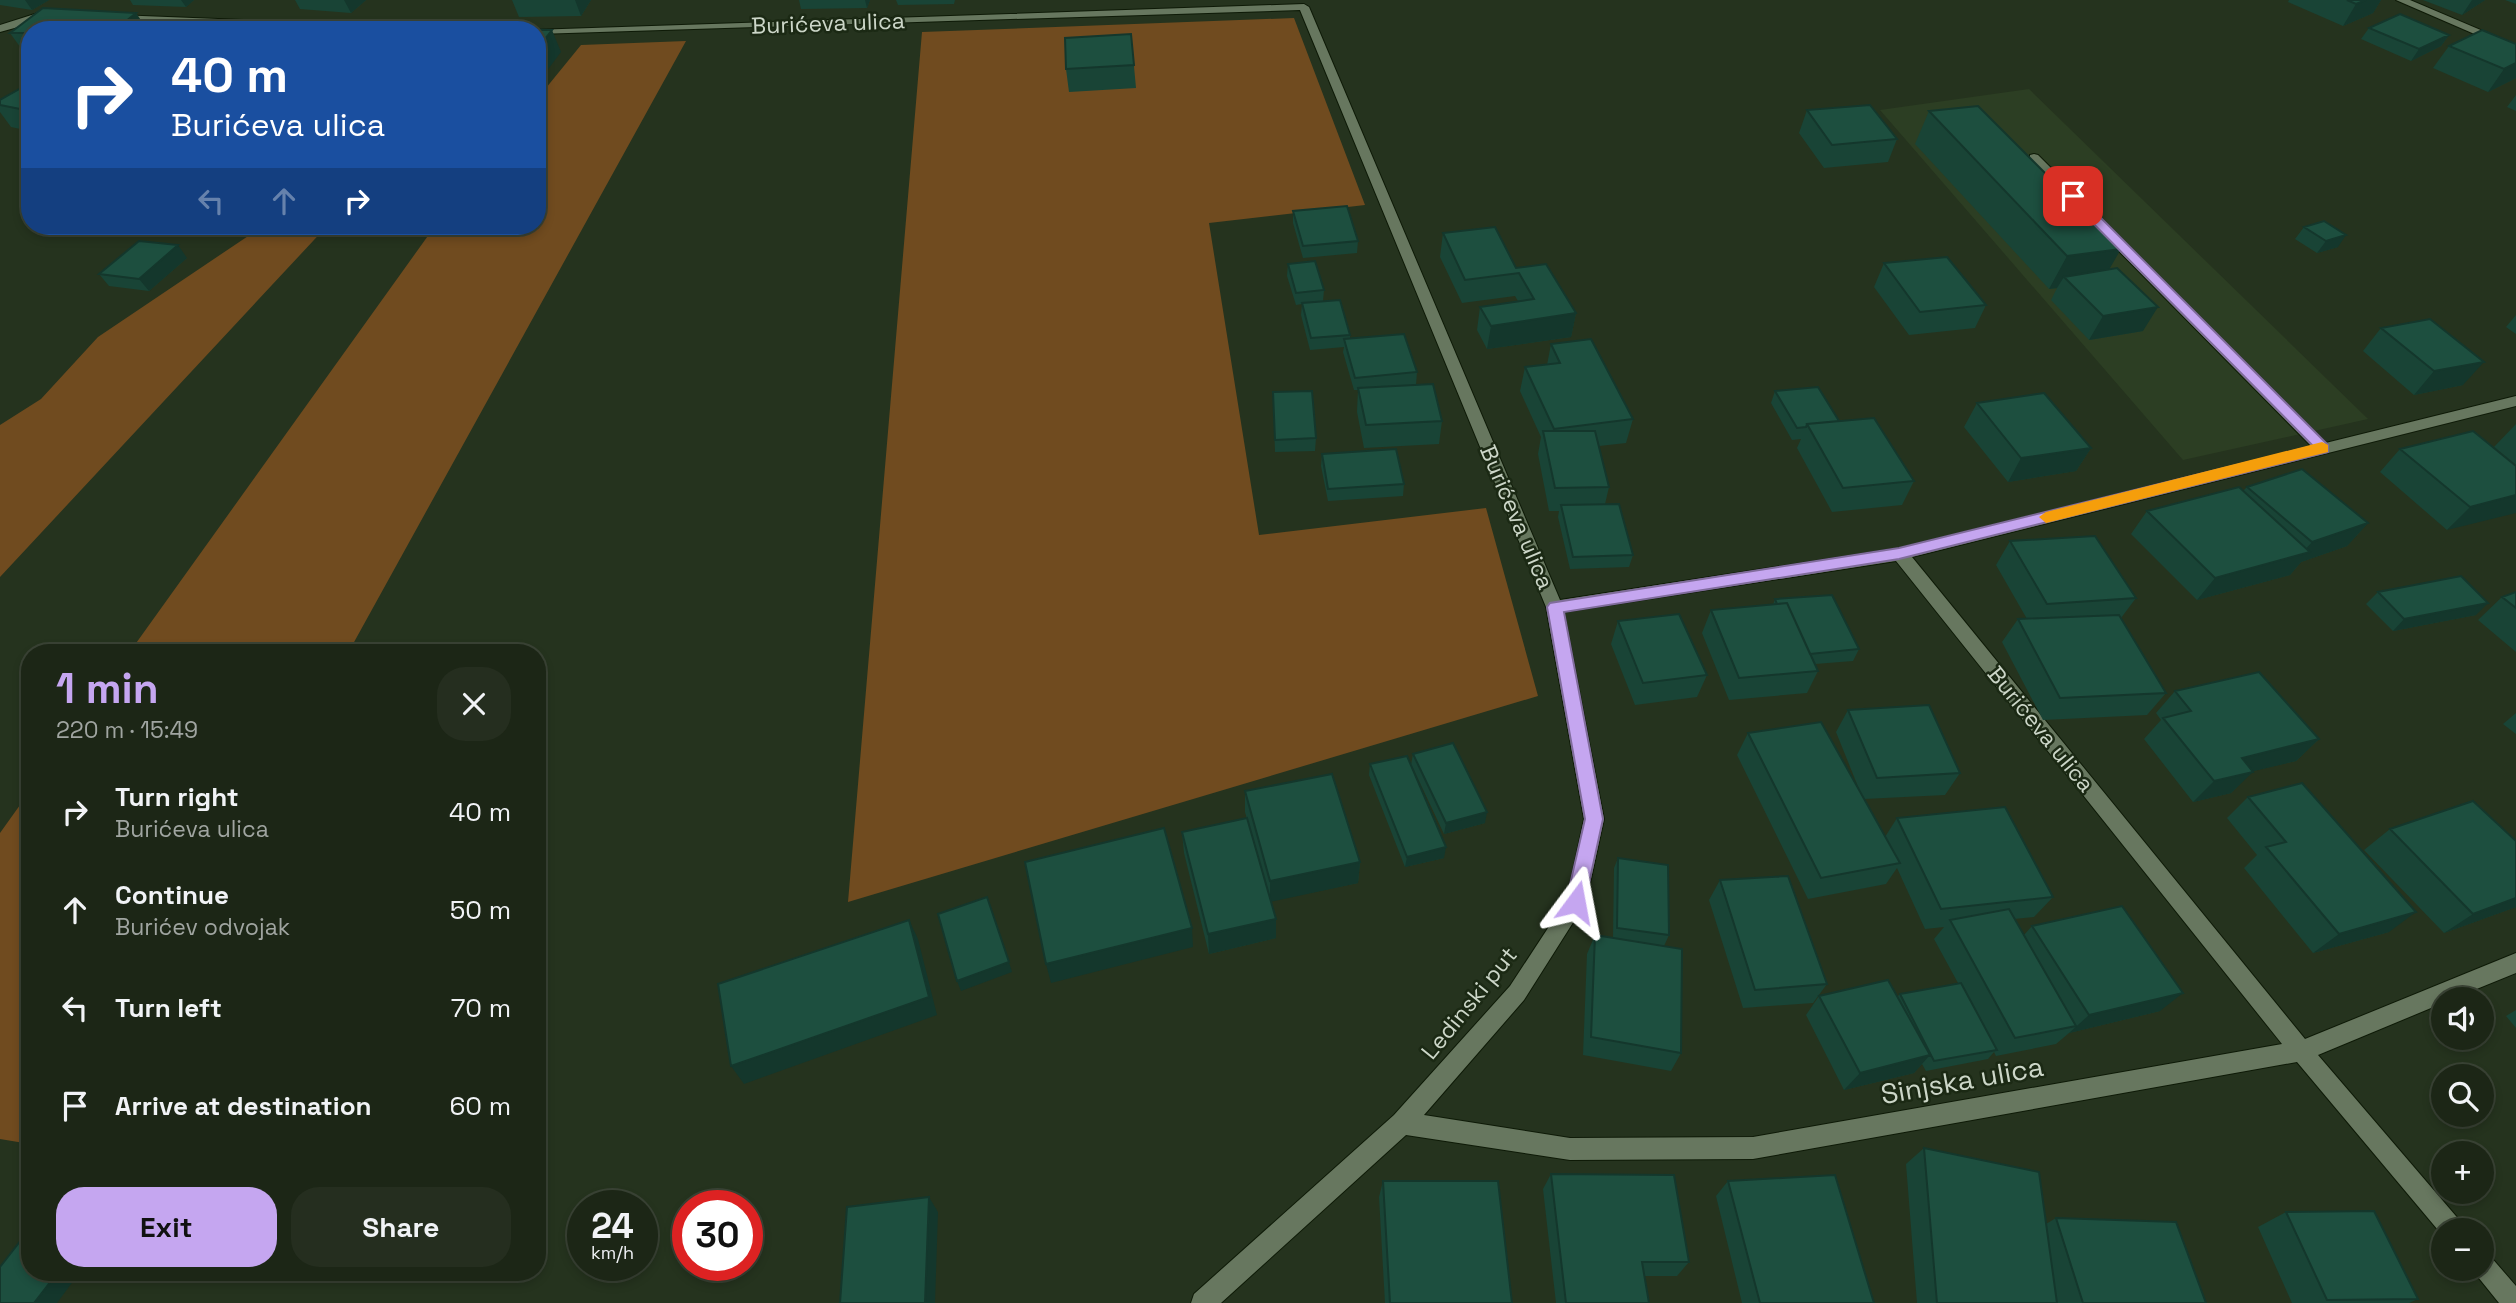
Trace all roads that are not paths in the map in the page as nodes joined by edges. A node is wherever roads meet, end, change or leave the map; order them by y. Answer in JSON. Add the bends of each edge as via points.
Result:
{"nodes":[{"id":1,"x":2401,"y":0,"type":"edge"},
{"id":2,"x":69,"y":16,"type":"edge"},
{"id":3,"x":110,"y":18,"type":"edge"},
{"id":4,"x":24,"y":21,"type":"edge"},
{"id":5,"x":189,"y":21,"type":"edge"},
{"id":6,"x":21,"y":22,"type":"edge"},
{"id":7,"x":0,"y":29,"type":"edge"},
{"id":8,"x":546,"y":32,"type":"edge"},
{"id":9,"x":2516,"y":50,"type":"edge"},
{"id":10,"x":2034,"y":158,"type":"edge"},
{"id":11,"x":2516,"y":401,"type":"edge"},
{"id":12,"x":2323,"y":449,"type":"junction"},
{"id":13,"x":1899,"y":554,"type":"junction"},
{"id":14,"x":1555,"y":607,"type":"junction"},
{"id":15,"x":2516,"y":963,"type":"edge"},
{"id":16,"x":2301,"y":1051,"type":"junction"},
{"id":17,"x":1402,"y":1123,"type":"junction"},
{"id":18,"x":2443,"y":1218,"type":"edge"},
{"id":19,"x":2494,"y":1278,"type":"edge"},
{"id":20,"x":1203,"y":1303,"type":"edge"},
{"id":21,"x":2515,"y":1303,"type":"edge"}],
"edges":[{"from":1,"to":9,"type":"street"},
{"from":2,"to":4,"type":"street","via":[[42,15]]},
{"from":3,"to":5,"type":"street"},
{"from":6,"to":7,"type":"street"},
{"from":8,"to":14,"type":"street","name":"Burićeva ulica","via":[[1304,7]]},
{"from":10,"to":12,"type":"street"},
{"from":11,"to":12,"type":"street"},
{"from":12,"to":13,"type":"street"},
{"from":13,"to":14,"type":"street","name":"Burićeva ulica"},
{"from":13,"to":16,"type":"street","name":"Burićeva ulica"},
{"from":14,"to":17,"type":"street","name":"Ledinski put","via":[[1594,819],[1576,902],[1517,993]]},
{"from":15,"to":16,"type":"street","name":"Sinjska ulica"},
{"from":16,"to":17,"type":"street","name":"Sinjska ulica","via":[[1753,1148],[1570,1149]]},
{"from":16,"to":18,"type":"street","name":"Burićeva ulica"},
{"from":17,"to":20,"type":"street","name":"Ledinski put"},
{"from":19,"to":21,"type":"street"}]}
